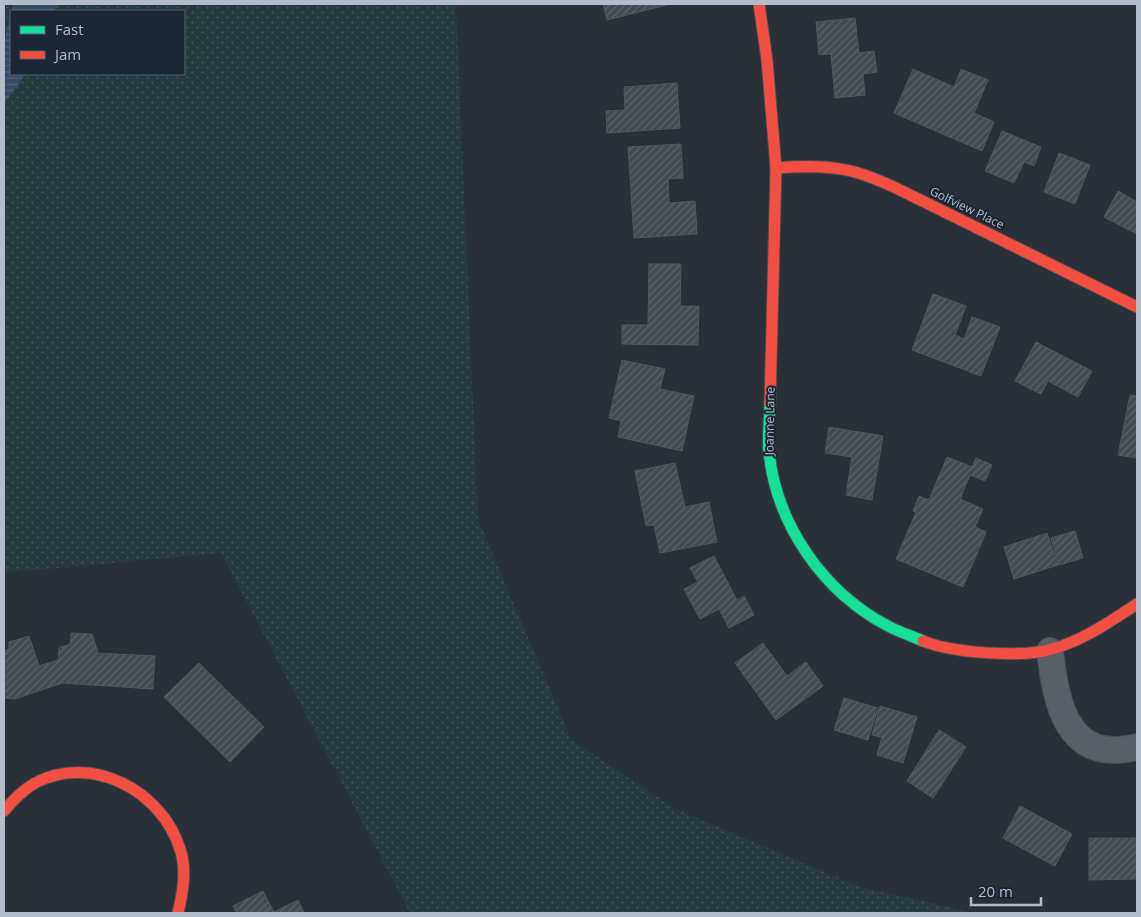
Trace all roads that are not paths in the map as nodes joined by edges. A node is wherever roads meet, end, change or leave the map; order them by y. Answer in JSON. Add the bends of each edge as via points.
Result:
{"nodes":[{"id":1,"x":759,"y":4,"type":"edge"},
{"id":2,"x":776,"y":168,"type":"junction"},
{"id":3,"x":1137,"y":307,"type":"edge"},
{"id":4,"x":1132,"y":613,"type":"edge"},
{"id":5,"x":1050,"y":650,"type":"junction"},
{"id":6,"x":1137,"y":747,"type":"edge"},
{"id":7,"x":4,"y":811,"type":"edge"},
{"id":8,"x":178,"y":913,"type":"edge"}],
"edges":[{"from":1,"to":2,"type":"street","name":"Joanne Lane"},
{"from":2,"to":3,"type":"street","name":"Golfview Place","via":[[829,167],[868,176]]},
{"from":2,"to":5,"type":"street","name":"Joanne Lane","via":[[769,452],[770,470],[788,524],[815,566],[844,596],[894,630],[953,650],[1000,654]]},
{"from":4,"to":5,"type":"street","name":"Joanne Lane"},
{"from":5,"to":6,"type":"street","via":[[1059,704],[1077,735],[1104,750]]},
{"from":7,"to":8,"type":"street","via":[[27,788],[62,774],[106,776],[145,795],[160,810],[178,842],[184,870]]}]}
